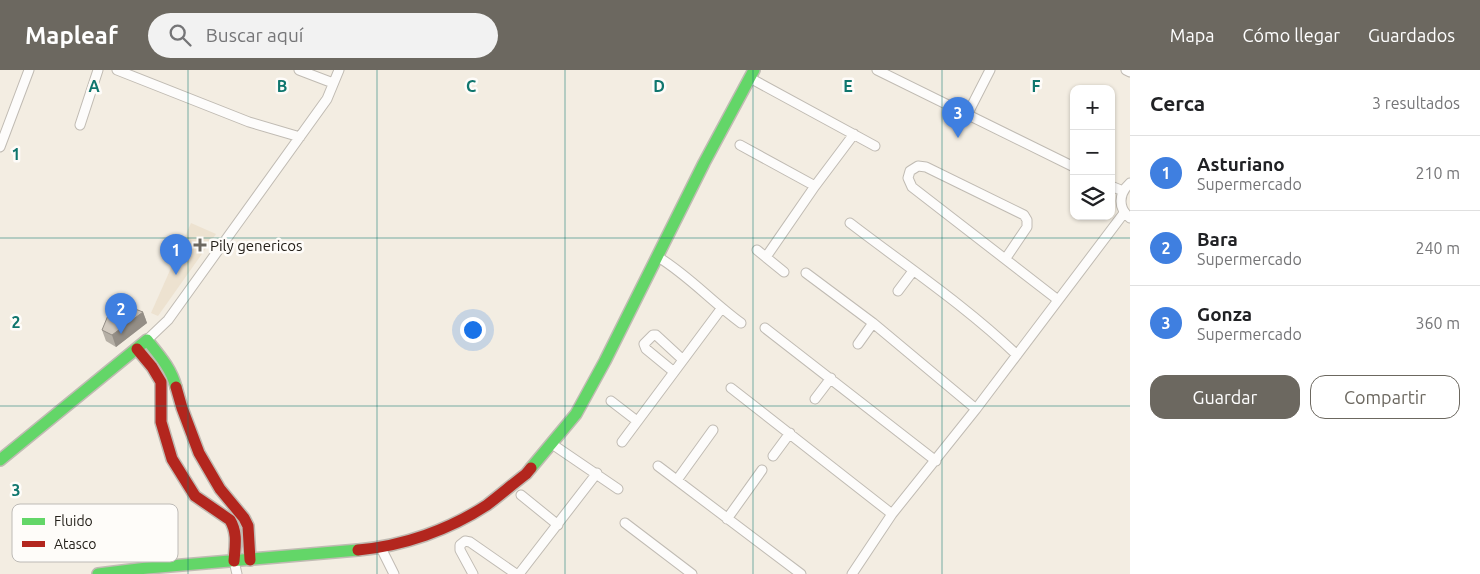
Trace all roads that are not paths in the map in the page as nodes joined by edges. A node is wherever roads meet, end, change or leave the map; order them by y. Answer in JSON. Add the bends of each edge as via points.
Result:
{"nodes":[{"id":1,"x":30,"y":70,"type":"edge"},
{"id":2,"x":98,"y":70,"type":"edge"},
{"id":3,"x":117,"y":70,"type":"edge"},
{"id":4,"x":299,"y":70,"type":"edge"},
{"id":5,"x":339,"y":70,"type":"edge"},
{"id":6,"x":877,"y":70,"type":"edge"},
{"id":7,"x":990,"y":70,"type":"edge"},
{"id":8,"x":1126,"y":70,"type":"edge"},
{"id":9,"x":1130,"y":72,"type":"edge"},
{"id":10,"x":752,"y":74,"type":"edge"},
{"id":11,"x":333,"y":83,"type":"junction"},
{"id":12,"x":967,"y":115,"type":"junction"},
{"id":13,"x":80,"y":125,"type":"dead end"},
{"id":14,"x":854,"y":134,"type":"junction"},
{"id":15,"x":300,"y":137,"type":"junction"},
{"id":16,"x":740,"y":145,"type":"dead end"},
{"id":17,"x":875,"y":146,"type":"dead end"},
{"id":18,"x":0,"y":147,"type":"edge"},
{"id":19,"x":1070,"y":166,"type":"edge"},
{"id":20,"x":1130,"y":183,"type":"edge"},
{"id":21,"x":815,"y":186,"type":"junction"},
{"id":22,"x":1115,"y":188,"type":"edge"},
{"id":23,"x":1123,"y":191,"type":"junction"},
{"id":24,"x":1127,"y":216,"type":"edge"},
{"id":25,"x":850,"y":223,"type":"dead end"},
{"id":26,"x":757,"y":250,"type":"dead end"},
{"id":27,"x":658,"y":257,"type":"junction"},
{"id":28,"x":766,"y":257,"type":"junction"},
{"id":29,"x":1006,"y":258,"type":"junction"},
{"id":30,"x":913,"y":271,"type":"junction"},
{"id":31,"x":784,"y":272,"type":"dead end"},
{"id":32,"x":806,"y":272,"type":"dead end"},
{"id":33,"x":898,"y":290,"type":"dead end"},
{"id":34,"x":1058,"y":300,"type":"junction"},
{"id":35,"x":721,"y":309,"type":"junction"},
{"id":36,"x":741,"y":323,"type":"dead end"},
{"id":37,"x":872,"y":323,"type":"junction"},
{"id":38,"x":765,"y":328,"type":"dead end"},
{"id":39,"x":147,"y":340,"type":"junction"},
{"id":40,"x":858,"y":344,"type":"dead end"},
{"id":41,"x":137,"y":349,"type":"junction"},
{"id":42,"x":1017,"y":355,"type":"junction"},
{"id":43,"x":682,"y":359,"type":"junction"},
{"id":44,"x":674,"y":372,"type":"junction"},
{"id":45,"x":831,"y":378,"type":"junction"},
{"id":46,"x":732,"y":388,"type":"dead end"},
{"id":47,"x":815,"y":399,"type":"dead end"},
{"id":48,"x":612,"y":401,"type":"dead end"},
{"id":49,"x":182,"y":408,"type":"junction"},
{"id":50,"x":976,"y":409,"type":"junction"},
{"id":51,"x":161,"y":411,"type":"junction"},
{"id":52,"x":637,"y":421,"type":"junction"},
{"id":53,"x":713,"y":430,"type":"dead end"},
{"id":54,"x":790,"y":433,"type":"junction"},
{"id":55,"x":622,"y":442,"type":"dead end"},
{"id":56,"x":552,"y":444,"type":"junction"},
{"id":57,"x":773,"y":456,"type":"dead end"},
{"id":58,"x":0,"y":460,"type":"edge"},
{"id":59,"x":936,"y":461,"type":"junction"},
{"id":60,"x":658,"y":466,"type":"dead end"},
{"id":61,"x":762,"y":470,"type":"dead end"},
{"id":62,"x":597,"y":473,"type":"junction"},
{"id":63,"x":677,"y":480,"type":"junction"},
{"id":64,"x":220,"y":489,"type":"junction"},
{"id":65,"x":618,"y":489,"type":"dead end"},
{"id":66,"x":521,"y":496,"type":"dead end"},
{"id":67,"x":205,"y":504,"type":"junction"},
{"id":68,"x":892,"y":514,"type":"junction"},
{"id":69,"x":727,"y":519,"type":"junction"},
{"id":70,"x":625,"y":523,"type":"dead end"},
{"id":71,"x":558,"y":525,"type":"junction"},
{"id":72,"x":381,"y":548,"type":"junction"},
{"id":73,"x":250,"y":560,"type":"junction"},
{"id":74,"x":234,"y":561,"type":"junction"},
{"id":75,"x":185,"y":570,"type":"edge"},
{"id":76,"x":148,"y":571,"type":"edge"},
{"id":77,"x":98,"y":574,"type":"edge"},
{"id":78,"x":236,"y":574,"type":"edge"},
{"id":79,"x":394,"y":574,"type":"edge"},
{"id":80,"x":473,"y":574,"type":"edge"},
{"id":81,"x":516,"y":574,"type":"edge"},
{"id":82,"x":520,"y":574,"type":"edge"},
{"id":83,"x":692,"y":574,"type":"edge"},
{"id":84,"x":800,"y":574,"type":"edge"},
{"id":85,"x":852,"y":574,"type":"edge"}],
"edges":[{"from":1,"to":18,"type":"street"},
{"from":2,"to":13,"type":"street"},
{"from":3,"to":15,"type":"street","via":[[249,122]]},
{"from":4,"to":11,"type":"street"},
{"from":5,"to":11,"type":"street"},
{"from":6,"to":12,"type":"street"},
{"from":7,"to":12,"type":"street"},
{"from":8,"to":9,"type":"street"},
{"from":10,"to":14,"type":"street"},
{"from":10,"to":27,"type":"street"},
{"from":11,"to":15,"type":"street","via":[[327,99]]},
{"from":12,"to":19,"type":"street"},
{"from":14,"to":17,"type":"street"},
{"from":14,"to":21,"type":"street"},
{"from":15,"to":39,"type":"street","via":[[168,320]]},
{"from":16,"to":21,"type":"street"},
{"from":20,"to":23,"type":"street"},
{"from":21,"to":28,"type":"street"},
{"from":22,"to":23,"type":"street"},
{"from":23,"to":24,"type":"street","via":[[1120,198]]},
{"from":24,"to":34,"type":"street"},
{"from":25,"to":30,"type":"street"},
{"from":26,"to":28,"type":"street"},
{"from":27,"to":35,"type":"street"},
{"from":27,"to":56,"type":"street","via":[[576,414]]},
{"from":28,"to":31,"type":"street"},
{"from":29,"to":29,"type":"street","via":[[1027,227],[1028,220],[1024,215],[926,167],[918,166],[910,171],[908,178],[912,187]]},
{"from":29,"to":34,"type":"street"},
{"from":30,"to":33,"type":"street"},
{"from":30,"to":42,"type":"street"},
{"from":32,"to":37,"type":"street"},
{"from":34,"to":42,"type":"street"},
{"from":35,"to":36,"type":"street"},
{"from":35,"to":43,"type":"street"},
{"from":37,"to":40,"type":"street"},
{"from":37,"to":50,"type":"street"},
{"from":38,"to":45,"type":"street"},
{"from":39,"to":41,"type":"street"},
{"from":39,"to":49,"type":"street","via":[[174,376]]},
{"from":41,"to":51,"type":"street","via":[[161,382]]},
{"from":41,"to":58,"type":"street"},
{"from":42,"to":50,"type":"street"},
{"from":43,"to":44,"type":"street"},
{"from":43,"to":44,"type":"street","via":[[656,336],[652,335],[644,344]]},
{"from":44,"to":52,"type":"street"},
{"from":45,"to":47,"type":"street"},
{"from":45,"to":59,"type":"street"},
{"from":46,"to":54,"type":"street"},
{"from":48,"to":52,"type":"street"},
{"from":49,"to":51,"type":"street","via":[[174,403]]},
{"from":49,"to":64,"type":"street","via":[[199,453]]},
{"from":50,"to":59,"type":"street"},
{"from":51,"to":67,"type":"street","via":[[160,422],[172,459],[195,496]]},
{"from":52,"to":55,"type":"street"},
{"from":53,"to":63,"type":"street"},
{"from":54,"to":57,"type":"street"},
{"from":54,"to":68,"type":"street"},
{"from":56,"to":62,"type":"street"},
{"from":56,"to":72,"type":"street","via":[[526,474],[486,505],[439,531]]},
{"from":59,"to":68,"type":"street"},
{"from":60,"to":63,"type":"street"},
{"from":61,"to":69,"type":"street"},
{"from":62,"to":65,"type":"street"},
{"from":62,"to":71,"type":"street"},
{"from":63,"to":69,"type":"street"},
{"from":64,"to":67,"type":"street","via":[[221,498],[214,505]]},
{"from":64,"to":73,"type":"street","via":[[248,526]]},
{"from":66,"to":71,"type":"street"},
{"from":67,"to":74,"type":"street","via":[[234,526]]},
{"from":68,"to":85,"type":"street"},
{"from":69,"to":84,"type":"street"},
{"from":70,"to":83,"type":"street"},
{"from":71,"to":82,"type":"street"},
{"from":72,"to":73,"type":"street"},
{"from":72,"to":79,"type":"street"},
{"from":73,"to":74,"type":"street"},
{"from":74,"to":75,"type":"street"},
{"from":74,"to":78,"type":"street"},
{"from":75,"to":76,"type":"street"},
{"from":76,"to":77,"type":"street"},
{"from":80,"to":81,"type":"street","via":[[460,550],[464,541]]}]}
